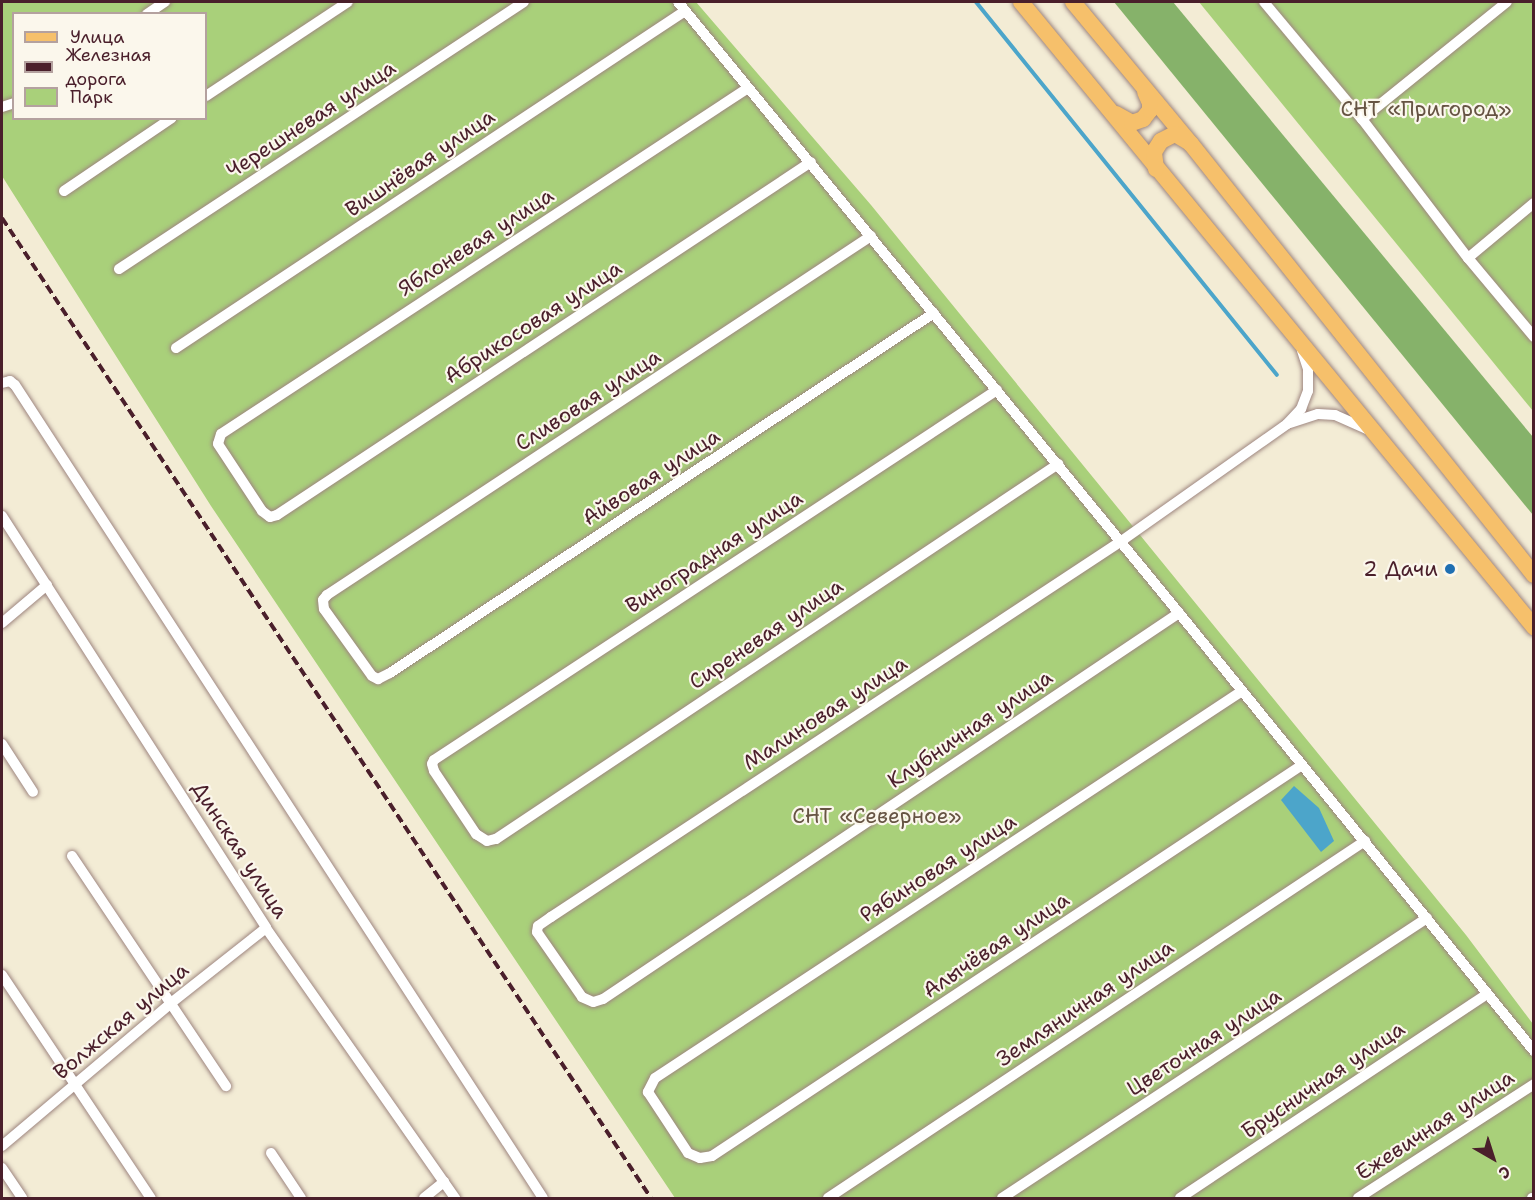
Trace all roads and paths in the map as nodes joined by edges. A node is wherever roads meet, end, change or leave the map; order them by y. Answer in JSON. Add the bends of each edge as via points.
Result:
{"nodes":[{"id":1,"x":165,"y":2,"type":"edge"},
{"id":2,"x":348,"y":2,"type":"edge"},
{"id":3,"x":524,"y":2,"type":"edge"},
{"id":4,"x":678,"y":2,"type":"edge"},
{"id":5,"x":1021,"y":2,"type":"edge"},
{"id":6,"x":1073,"y":2,"type":"edge"},
{"id":7,"x":1264,"y":2,"type":"edge"},
{"id":8,"x":1507,"y":2,"type":"edge"},
{"id":9,"x":685,"y":11,"type":"junction"},
{"id":10,"x":150,"y":12,"type":"edge"},
{"id":11,"x":1140,"y":81,"type":"junction"},
{"id":12,"x":748,"y":88,"type":"junction"},
{"id":13,"x":207,"y":95,"type":"edge"},
{"id":14,"x":1108,"y":108,"type":"junction"},
{"id":15,"x":1362,"y":119,"type":"junction"},
{"id":16,"x":169,"y":120,"type":"edge"},
{"id":17,"x":1191,"y":144,"type":"junction"},
{"id":18,"x":811,"y":162,"type":"junction"},
{"id":19,"x":1156,"y":169,"type":"junction"},
{"id":20,"x":64,"y":190,"type":"dead end"},
{"id":21,"x":1533,"y":203,"type":"edge"},
{"id":22,"x":871,"y":236,"type":"junction"},
{"id":23,"x":1468,"y":258,"type":"junction"},
{"id":24,"x":119,"y":269,"type":"dead end"},
{"id":25,"x":934,"y":313,"type":"junction"},
{"id":26,"x":1533,"y":337,"type":"edge"},
{"id":27,"x":1300,"y":343,"type":"junction"},
{"id":28,"x":176,"y":348,"type":"dead end"},
{"id":29,"x":2,"y":383,"type":"edge"},
{"id":30,"x":997,"y":390,"type":"junction"},
{"id":31,"x":1287,"y":424,"type":"junction"},
{"id":32,"x":1373,"y":432,"type":"junction"},
{"id":33,"x":1058,"y":464,"type":"junction"},
{"id":34,"x":277,"y":515,"type":"joint"},
{"id":35,"x":2,"y":516,"type":"edge"},
{"id":36,"x":1120,"y":542,"type":"junction"},
{"id":37,"x":1533,"y":575,"type":"edge"},
{"id":38,"x":47,"y":585,"type":"junction"},
{"id":39,"x":1179,"y":612,"type":"junction"},
{"id":40,"x":2,"y":623,"type":"edge"},
{"id":41,"x":1533,"y":627,"type":"edge"},
{"id":42,"x":390,"y":673,"type":"joint"},
{"id":43,"x":1242,"y":691,"type":"junction"},
{"id":44,"x":2,"y":744,"type":"edge"},
{"id":45,"x":1302,"y":765,"type":"junction"},
{"id":46,"x":33,"y":792,"type":"dead end"},
{"id":47,"x":496,"y":839,"type":"joint"},
{"id":48,"x":1365,"y":841,"type":"junction"},
{"id":49,"x":72,"y":856,"type":"dead end"},
{"id":50,"x":1427,"y":918,"type":"junction"},
{"id":51,"x":266,"y":928,"type":"junction"},
{"id":52,"x":2,"y":975,"type":"edge"},
{"id":53,"x":1487,"y":994,"type":"junction"},
{"id":54,"x":603,"y":999,"type":"joint"},
{"id":55,"x":171,"y":1003,"type":"junction"},
{"id":56,"x":1533,"y":1051,"type":"edge"},
{"id":57,"x":1533,"y":1084,"type":"edge"},
{"id":58,"x":75,"y":1086,"type":"junction"},
{"id":59,"x":226,"y":1086,"type":"dead end"},
{"id":60,"x":2,"y":1146,"type":"edge"},
{"id":61,"x":271,"y":1153,"type":"dead end"},
{"id":62,"x":712,"y":1156,"type":"joint"},
{"id":63,"x":2,"y":1168,"type":"edge"},
{"id":64,"x":444,"y":1182,"type":"junction"},
{"id":65,"x":22,"y":1198,"type":"edge"},
{"id":66,"x":152,"y":1198,"type":"edge"},
{"id":67,"x":301,"y":1198,"type":"edge"},
{"id":68,"x":424,"y":1198,"type":"edge"},
{"id":69,"x":455,"y":1198,"type":"edge"},
{"id":70,"x":543,"y":1198,"type":"edge"},
{"id":71,"x":828,"y":1198,"type":"edge"},
{"id":72,"x":1002,"y":1198,"type":"edge"},
{"id":73,"x":1180,"y":1198,"type":"edge"},
{"id":74,"x":1358,"y":1198,"type":"edge"}],
"edges":[{"from":1,"to":10,"type":"street"},
{"from":2,"to":13,"type":"street"},
{"from":3,"to":24,"type":"street","name":"Черешневая улица"},
{"from":4,"to":9,"type":"street"},
{"from":5,"to":14,"type":"main road"},
{"from":6,"to":11,"type":"main road"},
{"from":7,"to":15,"type":"street"},
{"from":8,"to":15,"type":"street"},
{"from":9,"to":12,"type":"street"},
{"from":9,"to":28,"type":"street","name":"Вишнёвая улица"},
{"from":11,"to":14,"type":"main road","via":[[1150,103],[1143,119],[1132,123]]},
{"from":11,"to":17,"type":"main road"},
{"from":12,"to":18,"type":"street"},
{"from":12,"to":34,"type":"street","name":"Яблоневая улица","via":[[226,429],[218,437],[218,444],[262,511],[270,517]]},
{"from":14,"to":19,"type":"main road"},
{"from":15,"to":23,"type":"street"},
{"from":16,"to":20,"type":"street"},
{"from":17,"to":19,"type":"main road","via":[[1175,134],[1161,141],[1154,152]]},
{"from":17,"to":37,"type":"main road"},
{"from":18,"to":22,"type":"street"},
{"from":18,"to":34,"type":"street","name":"Абрикосовая улица"},
{"from":19,"to":27,"type":"main road"},
{"from":21,"to":23,"type":"street"},
{"from":22,"to":25,"type":"street"},
{"from":22,"to":42,"type":"street","name":"Сливовая улица","via":[[327,595],[324,609],[372,676],[378,679]]},
{"from":23,"to":26,"type":"street"},
{"from":25,"to":30,"type":"street"},
{"from":25,"to":42,"type":"street","name":"Айвовая улица"},
{"from":27,"to":31,"type":"street","via":[[1308,369],[1308,391],[1301,409]]},
{"from":27,"to":32,"type":"main road"},
{"from":29,"to":70,"type":"street","via":[[10,381],[15,385]]},
{"from":30,"to":33,"type":"street"},
{"from":30,"to":47,"type":"street","name":"Виноградная улица","via":[[434,760],[434,771],[476,834],[487,841]]},
{"from":31,"to":32,"type":"street","via":[[1318,414],[1335,415]]},
{"from":31,"to":36,"type":"street","name":"Малиновая улица"},
{"from":32,"to":41,"type":"main road"},
{"from":33,"to":36,"type":"street"},
{"from":33,"to":47,"type":"street","name":"Сиреневая улица"},
{"from":35,"to":38,"type":"street","name":"Динская улица"},
{"from":36,"to":39,"type":"street"},
{"from":36,"to":54,"type":"street","name":"Малиновая улица","via":[[538,927],[540,938],[582,997],[593,1002]]},
{"from":38,"to":40,"type":"street"},
{"from":38,"to":51,"type":"street","name":"Динская улица"},
{"from":39,"to":43,"type":"street"},
{"from":39,"to":54,"type":"street","name":"Клубничная улица"},
{"from":43,"to":45,"type":"street"},
{"from":43,"to":62,"type":"street","name":"Рябиновая улица","via":[[655,1078],[648,1092],[688,1153],[700,1158]]},
{"from":44,"to":46,"type":"street"},
{"from":45,"to":48,"type":"street"},
{"from":45,"to":62,"type":"street","name":"Алычёвая улица"},
{"from":48,"to":50,"type":"street"},
{"from":48,"to":71,"type":"street","name":"Земляничная улица"},
{"from":49,"to":55,"type":"street"},
{"from":50,"to":53,"type":"street"},
{"from":50,"to":72,"type":"street","name":"Цветочная улица"},
{"from":51,"to":55,"type":"street","name":"Волжская улица"},
{"from":51,"to":64,"type":"street","name":"Динская улица"},
{"from":52,"to":58,"type":"street"},
{"from":53,"to":56,"type":"street"},
{"from":53,"to":73,"type":"street","name":"Брусничная улица"},
{"from":55,"to":58,"type":"street","name":"Волжская улица"},
{"from":55,"to":59,"type":"street"},
{"from":57,"to":74,"type":"street","name":"Ежевичная улица"},
{"from":58,"to":60,"type":"street","name":"Волжская улица"},
{"from":58,"to":66,"type":"street"},
{"from":61,"to":67,"type":"street"},
{"from":63,"to":65,"type":"street"},
{"from":64,"to":68,"type":"street"},
{"from":64,"to":69,"type":"street","name":"Динская улица"}]}
